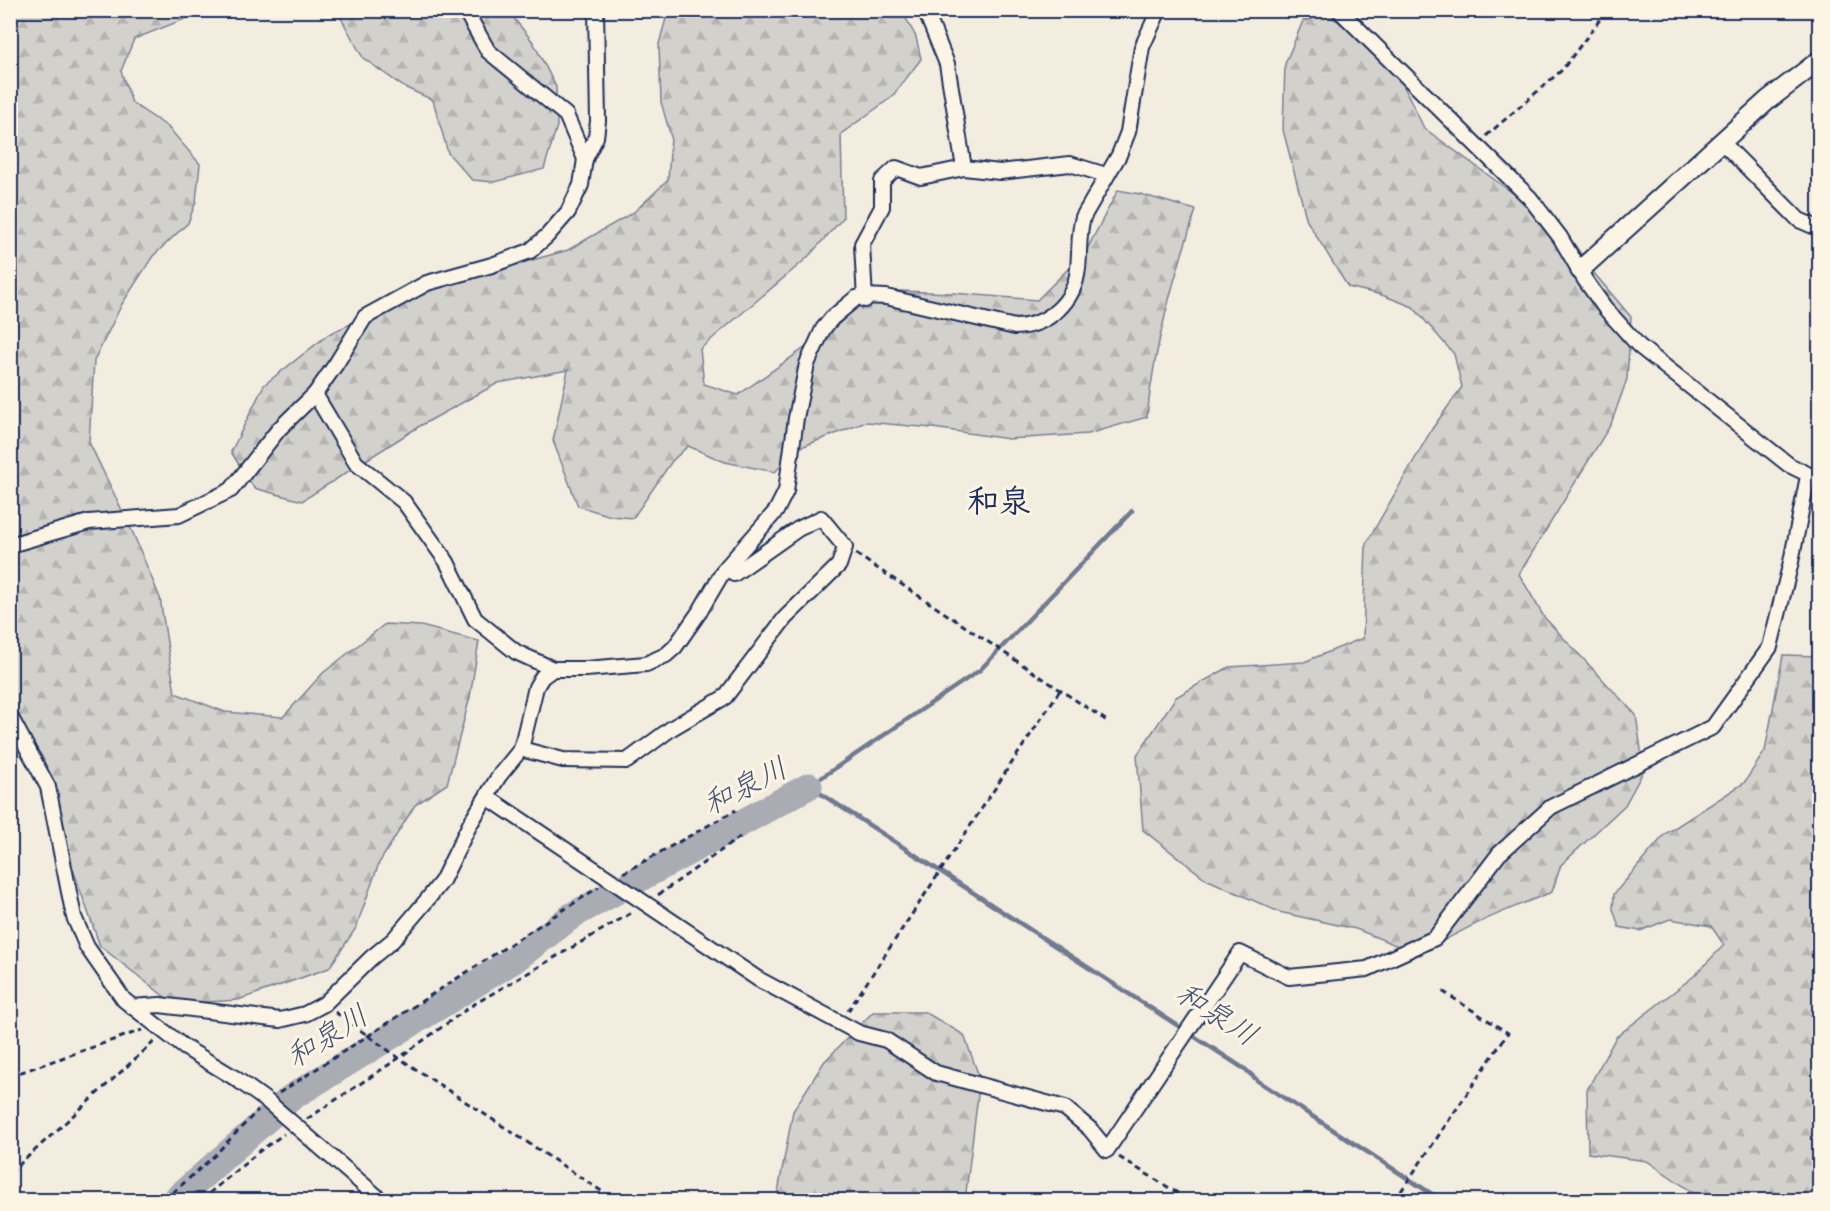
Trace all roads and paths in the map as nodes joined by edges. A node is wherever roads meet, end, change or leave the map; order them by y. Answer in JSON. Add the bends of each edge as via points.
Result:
{"nodes":[{"id":1,"x":465,"y":10,"type":"edge"},
{"id":2,"x":596,"y":10,"type":"edge"},
{"id":3,"x":925,"y":10,"type":"edge"},
{"id":4,"x":1159,"y":10,"type":"edge"},
{"id":5,"x":1339,"y":10,"type":"edge"},
{"id":6,"x":1606,"y":10,"type":"edge"},
{"id":7,"x":1820,"y":60,"type":"edge"},
{"id":8,"x":1722,"y":142,"type":"junction"},
{"id":9,"x":1476,"y":145,"type":"junction"},
{"id":10,"x":585,"y":159,"type":"junction"},
{"id":11,"x":964,"y":168,"type":"junction"},
{"id":12,"x":1106,"y":175,"type":"junction"},
{"id":13,"x":1820,"y":229,"type":"edge"},
{"id":14,"x":1580,"y":270,"type":"junction"},
{"id":15,"x":865,"y":298,"type":"junction"},
{"id":16,"x":315,"y":394,"type":"junction"},
{"id":17,"x":1814,"y":478,"type":"edge"},
{"id":18,"x":10,"y":545,"type":"edge"},
{"id":19,"x":845,"y":547,"type":"junction"},
{"id":20,"x":734,"y":574,"type":"dead end"},
{"id":21,"x":553,"y":669,"type":"junction"},
{"id":22,"x":1060,"y":690,"type":"junction"},
{"id":23,"x":10,"y":716,"type":"edge"},
{"id":24,"x":1107,"y":721,"type":"dead end"},
{"id":25,"x":521,"y":749,"type":"junction"},
{"id":26,"x":487,"y":797,"type":"junction"},
{"id":27,"x":736,"y":810,"type":"dead end"},
{"id":28,"x":743,"y":835,"type":"dead end"},
{"id":29,"x":609,"y":880,"type":"junction"},
{"id":30,"x":645,"y":905,"type":"junction"},
{"id":31,"x":1439,"y":990,"type":"dead end"},
{"id":32,"x":324,"y":1004,"type":"junction"},
{"id":33,"x":132,"y":1007,"type":"junction"},
{"id":34,"x":840,"y":1023,"type":"junction"},
{"id":35,"x":160,"y":1029,"type":"junction"},
{"id":36,"x":367,"y":1036,"type":"junction"},
{"id":37,"x":399,"y":1058,"type":"junction"},
{"id":38,"x":10,"y":1076,"type":"edge"},
{"id":39,"x":268,"y":1103,"type":"junction"},
{"id":40,"x":1107,"y":1150,"type":"junction"},
{"id":41,"x":10,"y":1173,"type":"edge"},
{"id":42,"x":1398,"y":1196,"type":"junction"},
{"id":43,"x":165,"y":1200,"type":"edge"},
{"id":44,"x":381,"y":1200,"type":"edge"},
{"id":45,"x":615,"y":1200,"type":"edge"},
{"id":46,"x":1189,"y":1200,"type":"edge"},
{"id":47,"x":1395,"y":1200,"type":"edge"},
{"id":48,"x":1406,"y":1200,"type":"edge"}],
"edges":[{"from":1,"to":10,"type":"street","via":[[488,51],[566,116]]},
{"from":2,"to":10,"type":"street","via":[[598,121],[596,137]]},
{"from":3,"to":11,"type":"street","via":[[947,64]]},
{"from":4,"to":12,"type":"street","via":[[1142,47],[1128,132]]},
{"from":5,"to":9,"type":"street"},
{"from":6,"to":9,"type":"path","via":[[1562,70]]},
{"from":7,"to":8,"type":"street"},
{"from":8,"to":13,"type":"street","via":[[1799,220]]},
{"from":8,"to":14,"type":"street"},
{"from":9,"to":14,"type":"street","via":[[1530,198]]},
{"from":10,"to":16,"type":"street","via":[[581,185],[568,212],[530,251],[492,266],[427,283],[365,317]]},
{"from":11,"to":12,"type":"street","via":[[1000,172],[1070,164]]},
{"from":11,"to":15,"type":"street","via":[[921,177],[896,168],[882,181],[882,207],[862,244]]},
{"from":12,"to":15,"type":"street","via":[[1080,226],[1075,284],[1062,306],[1039,323],[1015,327],[886,297]]},
{"from":14,"to":17,"type":"street","via":[[1605,308],[1638,346],[1789,465]]},
{"from":15,"to":21,"type":"street","via":[[856,298],[832,318],[810,357],[796,418],[786,491],[776,512],[724,570],[675,646],[646,664]]},
{"from":16,"to":18,"type":"street","via":[[279,429],[231,490],[179,515],[89,522]]},
{"from":16,"to":21,"type":"street","via":[[356,463],[404,502],[447,562],[475,619],[516,652]]},
{"from":17,"to":40,"type":"street","via":[[1770,647],[1713,727],[1551,807],[1499,854],[1435,938],[1367,969],[1289,977],[1240,953]]},
{"from":19,"to":20,"type":"street","via":[[820,518]]},
{"from":19,"to":22,"type":"path"},
{"from":19,"to":25,"type":"street","via":[[839,565],[785,618],[725,697],[627,760],[563,760]]},
{"from":21,"to":25,"type":"street","via":[[536,687]]},
{"from":22,"to":24,"type":"path"},
{"from":22,"to":34,"type":"path"},
{"from":23,"to":33,"type":"street","via":[[48,787],[78,927],[87,947]]},
{"from":25,"to":26,"type":"street"},
{"from":26,"to":29,"type":"street"},
{"from":26,"to":32,"type":"street","via":[[442,882],[428,900],[393,940]]},
{"from":27,"to":29,"type":"path"},
{"from":28,"to":30,"type":"path"},
{"from":29,"to":30,"type":"street"},
{"from":29,"to":36,"type":"path"},
{"from":30,"to":34,"type":"street","via":[[758,979]]},
{"from":30,"to":37,"type":"path","via":[[471,1006]]},
{"from":31,"to":42,"type":"path","via":[[1508,1033]]},
{"from":32,"to":33,"type":"street","via":[[280,1020],[160,1005]]},
{"from":32,"to":36,"type":"path"},
{"from":33,"to":35,"type":"street"},
{"from":34,"to":40,"type":"street","via":[[886,1040],[936,1073],[1065,1108]]},
{"from":35,"to":38,"type":"path"},
{"from":35,"to":39,"type":"street"},
{"from":35,"to":41,"type":"path"},
{"from":36,"to":37,"type":"path"},
{"from":36,"to":39,"type":"path"},
{"from":37,"to":45,"type":"path"},
{"from":39,"to":43,"type":"path"},
{"from":39,"to":44,"type":"street"},
{"from":40,"to":46,"type":"path"},
{"from":42,"to":47,"type":"path"},
{"from":42,"to":48,"type":"path"}]}
